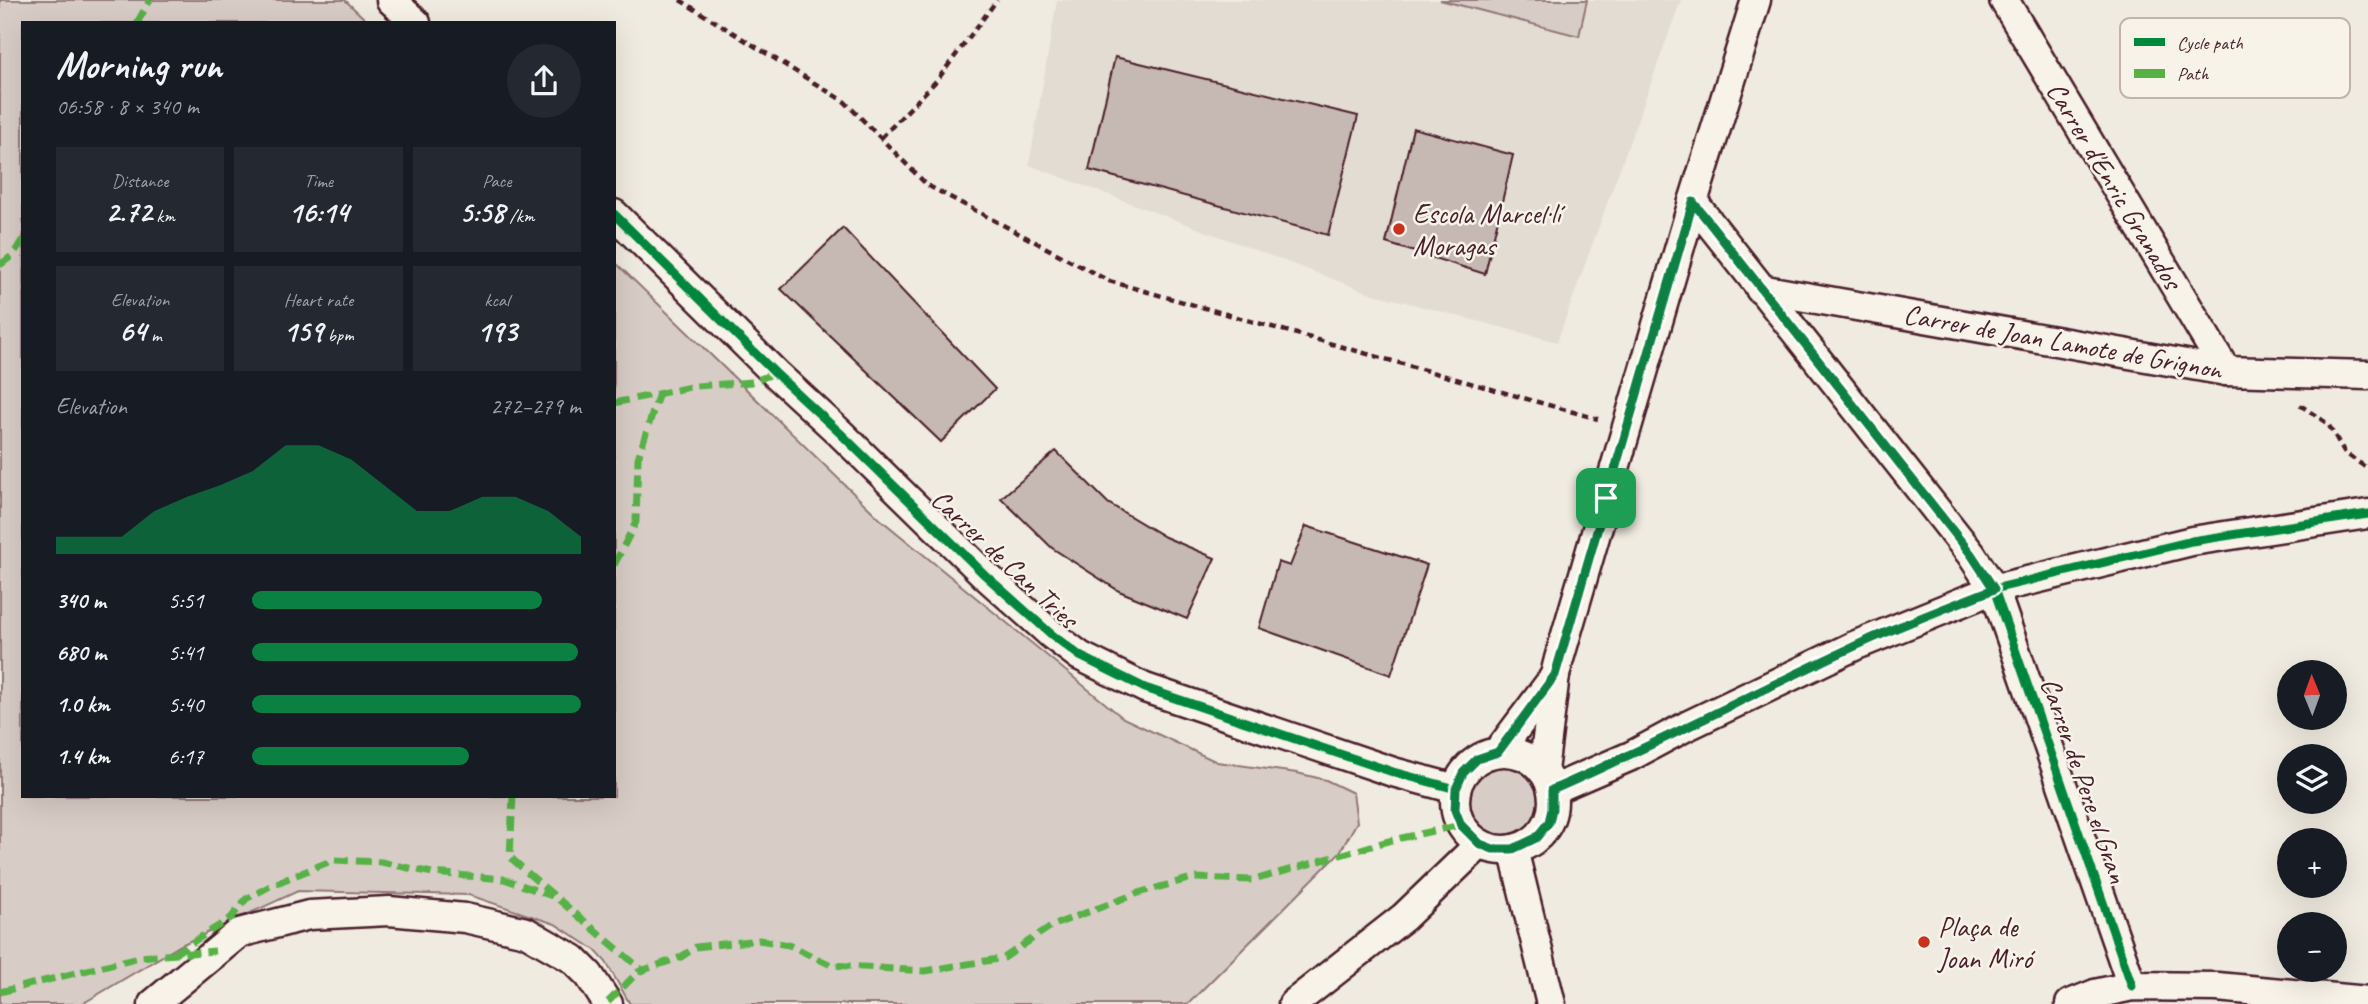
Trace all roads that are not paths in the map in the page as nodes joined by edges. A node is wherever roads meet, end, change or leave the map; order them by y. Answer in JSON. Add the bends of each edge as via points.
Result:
{"nodes":[{"id":1,"x":391,"y":0,"type":"edge"},
{"id":2,"x":1756,"y":0,"type":"edge"},
{"id":3,"x":2004,"y":0,"type":"edge"},
{"id":4,"x":414,"y":21,"type":"edge"},
{"id":5,"x":1693,"y":202,"type":"junction"},
{"id":6,"x":616,"y":216,"type":"edge"},
{"id":7,"x":1760,"y":289,"type":"junction"},
{"id":8,"x":2226,"y":371,"type":"junction"},
{"id":9,"x":2368,"y":375,"type":"edge"},
{"id":10,"x":2368,"y":514,"type":"edge"},
{"id":11,"x":1994,"y":589,"type":"junction"},
{"id":12,"x":1555,"y":675,"type":"junction"},
{"id":13,"x":1498,"y":752,"type":"junction"},
{"id":14,"x":1548,"y":780,"type":"junction"},
{"id":15,"x":1456,"y":789,"type":"junction"},
{"id":16,"x":1480,"y":844,"type":"junction"},
{"id":17,"x":1513,"y":849,"type":"junction"},
{"id":18,"x":2132,"y":986,"type":"junction"},
{"id":19,"x":2368,"y":1001,"type":"edge"},
{"id":20,"x":153,"y":1004,"type":"edge"},
{"id":21,"x":608,"y":1004,"type":"edge"},
{"id":22,"x":1293,"y":1004,"type":"edge"},
{"id":23,"x":1551,"y":1004,"type":"edge"},
{"id":24,"x":2070,"y":1004,"type":"edge"}],
"edges":[{"from":1,"to":4,"type":"street"},
{"from":2,"to":5,"type":"street"},
{"from":3,"to":8,"type":"street","name":"Carrer d'Enric Granados"},
{"from":5,"to":7,"type":"street","name":"Carrer de Pere el Gran"},
{"from":5,"to":12,"type":"street"},
{"from":6,"to":15,"type":"street","name":"Carrer de Can Tries","via":[[985,575],[1080,656],[1145,688]]},
{"from":7,"to":8,"type":"street","name":"Carrer de Joan Lamote de Grignon"},
{"from":7,"to":11,"type":"street","name":"Carrer de Pere el Gran"},
{"from":8,"to":9,"type":"street","name":"Carrer de Joan Lamote de Grignon"},
{"from":10,"to":11,"type":"street","via":[[2192,541]]},
{"from":11,"to":14,"type":"street","via":[[1854,646],[1631,756]]},
{"from":11,"to":18,"type":"street","name":"Carrer de Pere el Gran"},
{"from":12,"to":13,"type":"street"},
{"from":12,"to":14,"type":"street"},
{"from":13,"to":14,"type":"street","via":[[1518,753]]},
{"from":13,"to":15,"type":"street","via":[[1477,759]]},
{"from":14,"to":17,"type":"street","via":[[1549,822],[1536,838]]},
{"from":15,"to":16,"type":"street","via":[[1455,810],[1461,825]]},
{"from":16,"to":17,"type":"street"},
{"from":16,"to":22,"type":"street","via":[[1404,918]]},
{"from":17,"to":23,"type":"street"},
{"from":18,"to":19,"type":"street","via":[[2217,987]]},
{"from":18,"to":24,"type":"street"},
{"from":20,"to":21,"type":"street","via":[[239,933],[309,915],[389,911],[465,918],[526,932],[573,959]]}]}
